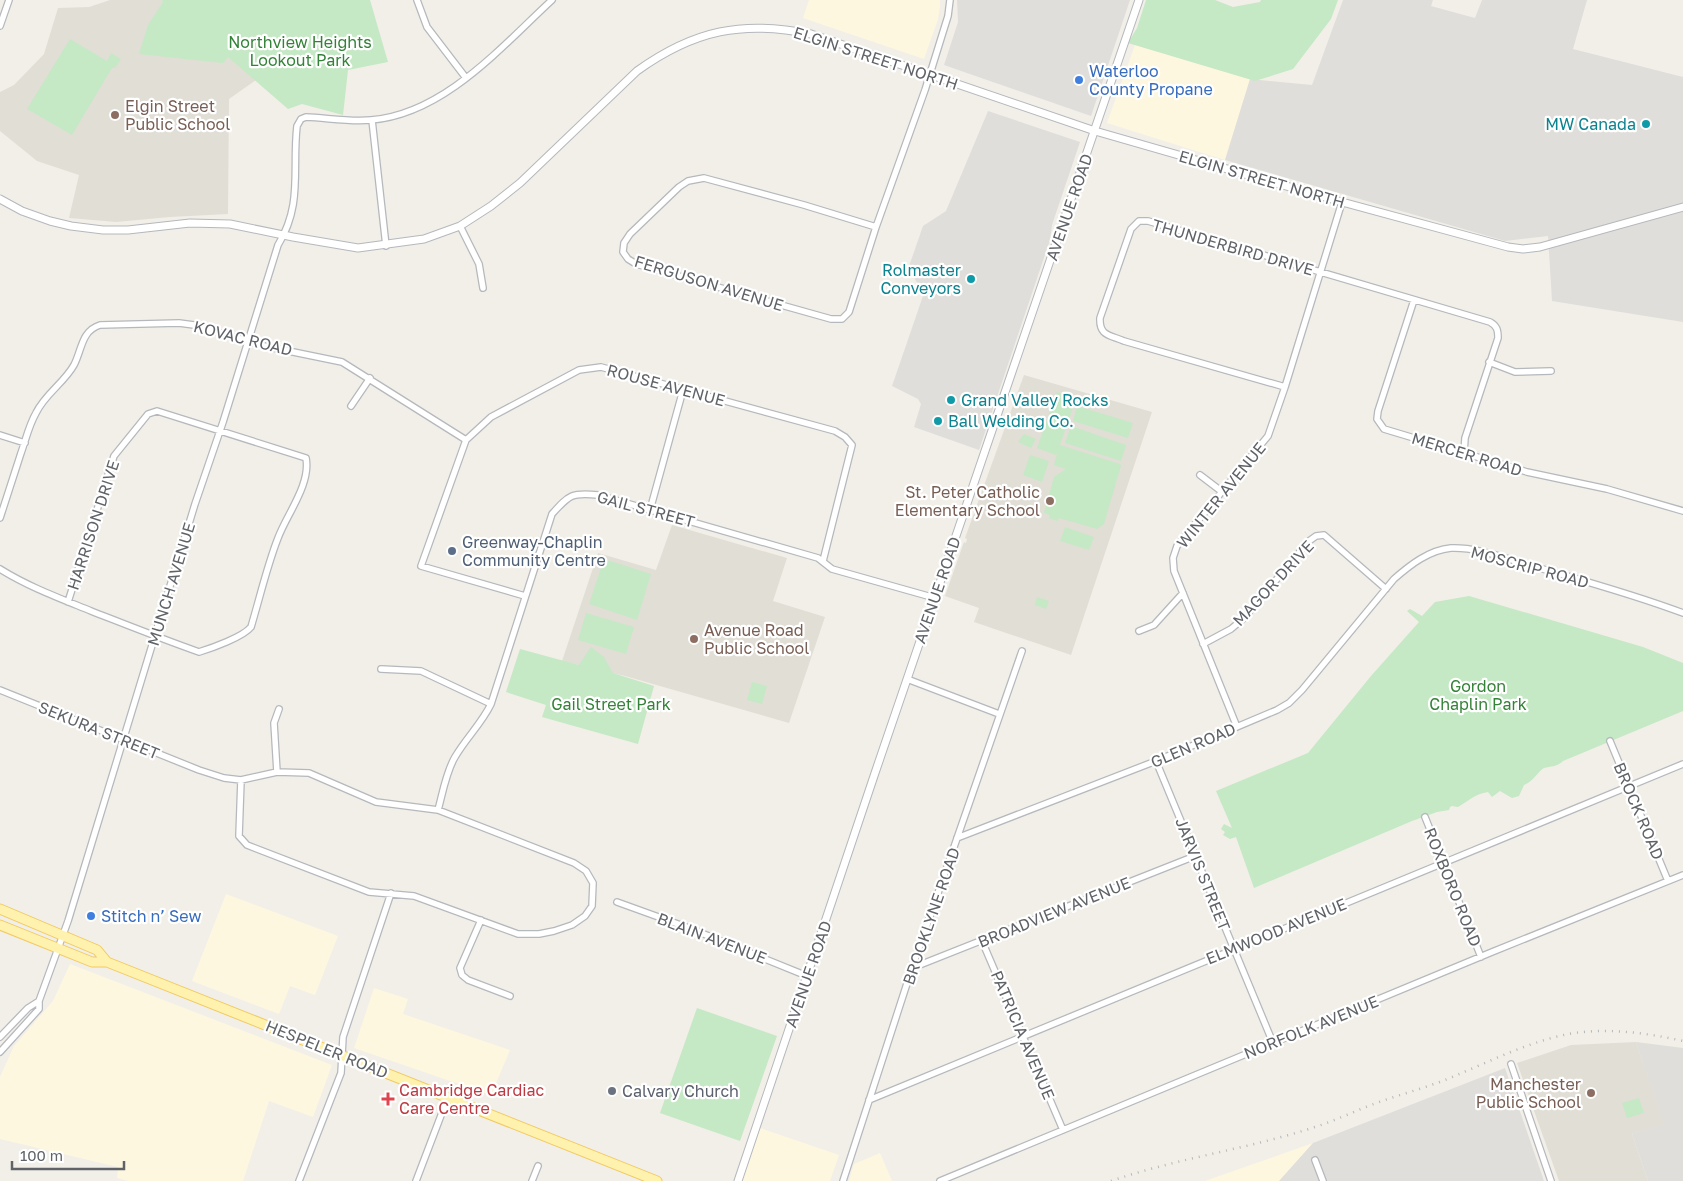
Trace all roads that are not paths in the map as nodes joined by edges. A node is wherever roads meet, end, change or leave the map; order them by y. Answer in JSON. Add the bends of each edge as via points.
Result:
{"nodes":[{"id":1,"x":9,"y":0,"type":"edge"},
{"id":2,"x":417,"y":0,"type":"edge"},
{"id":3,"x":552,"y":0,"type":"edge"},
{"id":4,"x":950,"y":0,"type":"edge"},
{"id":5,"x":1139,"y":0,"type":"edge"},
{"id":6,"x":0,"y":26,"type":"edge"},
{"id":7,"x":929,"y":74,"type":"junction"},
{"id":8,"x":466,"y":78,"type":"junction"},
{"id":9,"x":372,"y":120,"type":"junction"},
{"id":10,"x":1095,"y":131,"type":"junction"},
{"id":11,"x":0,"y":199,"type":"edge"},
{"id":12,"x":1342,"y":202,"type":"junction"},
{"id":13,"x":1683,"y":207,"type":"edge"},
{"id":14,"x":460,"y":226,"type":"junction"},
{"id":15,"x":876,"y":227,"type":"junction"},
{"id":16,"x":284,"y":235,"type":"junction"},
{"id":17,"x":386,"y":246,"type":"junction"},
{"id":18,"x":1321,"y":273,"type":"junction"},
{"id":19,"x":482,"y":288,"type":"dead end"},
{"id":20,"x":1414,"y":300,"type":"junction"},
{"id":21,"x":248,"y":341,"type":"junction"},
{"id":22,"x":1489,"y":362,"type":"junction"},
{"id":23,"x":1551,"y":371,"type":"dead end"},
{"id":24,"x":370,"y":378,"type":"junction"},
{"id":25,"x":1285,"y":387,"type":"junction"},
{"id":26,"x":683,"y":390,"type":"junction"},
{"id":27,"x":351,"y":406,"type":"dead end"},
{"id":28,"x":220,"y":431,"type":"junction"},
{"id":29,"x":0,"y":435,"type":"edge"},
{"id":30,"x":466,"y":440,"type":"junction"},
{"id":31,"x":24,"y":443,"type":"junction"},
{"id":32,"x":1464,"y":453,"type":"junction"},
{"id":33,"x":1200,"y":475,"type":"dead end"},
{"id":34,"x":1221,"y":491,"type":"junction"},
{"id":35,"x":650,"y":510,"type":"junction"},
{"id":36,"x":1683,"y":511,"type":"edge"},
{"id":37,"x":0,"y":518,"type":"edge"},
{"id":38,"x":823,"y":561,"type":"junction"},
{"id":39,"x":0,"y":569,"type":"edge"},
{"id":40,"x":1386,"y":589,"type":"junction"},
{"id":41,"x":1183,"y":593,"type":"junction"},
{"id":42,"x":525,"y":596,"type":"junction"},
{"id":43,"x":935,"y":598,"type":"junction"},
{"id":44,"x":68,"y":602,"type":"junction"},
{"id":45,"x":1683,"y":613,"type":"edge"},
{"id":46,"x":1139,"y":631,"type":"dead end"},
{"id":47,"x":156,"y":636,"type":"junction"},
{"id":48,"x":1204,"y":644,"type":"junction"},
{"id":49,"x":1022,"y":651,"type":"dead end"},
{"id":50,"x":381,"y":668,"type":"dead end"},
{"id":51,"x":907,"y":679,"type":"junction"},
{"id":52,"x":0,"y":690,"type":"edge"},
{"id":53,"x":491,"y":704,"type":"junction"},
{"id":54,"x":279,"y":709,"type":"dead end"},
{"id":55,"x":999,"y":714,"type":"junction"},
{"id":56,"x":1237,"y":727,"type":"junction"},
{"id":57,"x":124,"y":740,"type":"junction"},
{"id":58,"x":1610,"y":741,"type":"dead end"},
{"id":59,"x":1156,"y":761,"type":"junction"},
{"id":60,"x":1683,"y":764,"type":"edge"},
{"id":61,"x":277,"y":772,"type":"junction"},
{"id":62,"x":241,"y":780,"type":"junction"},
{"id":63,"x":1629,"y":786,"type":"junction"},
{"id":64,"x":438,"y":810,"type":"junction"},
{"id":65,"x":1425,"y":817,"type":"dead end"},
{"id":66,"x":957,"y":838,"type":"junction"},
{"id":67,"x":1195,"y":856,"type":"junction"},
{"id":68,"x":1442,"y":862,"type":"junction"},
{"id":69,"x":1683,"y":875,"type":"edge"},
{"id":70,"x":1668,"y":881,"type":"junction"},
{"id":71,"x":391,"y":894,"type":"junction"},
{"id":72,"x":617,"y":902,"type":"dead end"},
{"id":73,"x":0,"y":908,"type":"edge"},
{"id":74,"x":481,"y":920,"type":"junction"},
{"id":75,"x":0,"y":925,"type":"edge"},
{"id":76,"x":63,"y":935,"type":"junction"},
{"id":77,"x":982,"y":941,"type":"junction"},
{"id":78,"x":59,"y":949,"type":"junction"},
{"id":79,"x":1233,"y":949,"type":"junction"},
{"id":80,"x":1481,"y":957,"type":"junction"},
{"id":81,"x":107,"y":962,"type":"junction"},
{"id":82,"x":912,"y":968,"type":"junction"},
{"id":83,"x":807,"y":976,"type":"junction"},
{"id":84,"x":510,"y":996,"type":"dead end"},
{"id":85,"x":39,"y":1001,"type":"junction"},
{"id":86,"x":1022,"y":1036,"type":"junction"},
{"id":87,"x":0,"y":1037,"type":"edge"},
{"id":88,"x":1273,"y":1043,"type":"junction"},
{"id":89,"x":0,"y":1052,"type":"edge"},
{"id":90,"x":342,"y":1054,"type":"junction"},
{"id":91,"x":1511,"y":1064,"type":"dead end"},
{"id":92,"x":448,"y":1097,"type":"junction"},
{"id":93,"x":869,"y":1100,"type":"junction"},
{"id":94,"x":1063,"y":1130,"type":"junction"},
{"id":95,"x":1315,"y":1160,"type":"dead end"},
{"id":96,"x":538,"y":1166,"type":"dead end"},
{"id":97,"x":299,"y":1181,"type":"edge"},
{"id":98,"x":416,"y":1181,"type":"edge"},
{"id":99,"x":532,"y":1181,"type":"edge"},
{"id":100,"x":657,"y":1181,"type":"edge"},
{"id":101,"x":738,"y":1181,"type":"edge"},
{"id":102,"x":842,"y":1181,"type":"edge"},
{"id":103,"x":940,"y":1181,"type":"edge"},
{"id":104,"x":1323,"y":1181,"type":"edge"},
{"id":105,"x":1551,"y":1181,"type":"edge"}],
"edges":[{"from":1,"to":6,"type":"street"},
{"from":2,"to":8,"type":"street","via":[[427,27]]},
{"from":3,"to":8,"type":"street"},
{"from":4,"to":7,"type":"street","name":"FERGUSON AVENUE"},
{"from":5,"to":10,"type":"street","name":"AVENUE ROAD"},
{"from":7,"to":10,"type":"street","name":"ELGIN STREET NORTH"},
{"from":7,"to":14,"type":"street","name":"ELGIN STREET NORTH","via":[[792,30],[758,27],[705,34],[656,57],[637,70],[520,183]]},
{"from":7,"to":15,"type":"street","name":"FERGUSON AVENUE"},
{"from":8,"to":9,"type":"street","via":[[426,104],[405,113]]},
{"from":9,"to":16,"type":"street","name":"MUNCH AVENUE","via":[[301,119],[296,126],[295,197]]},
{"from":9,"to":17,"type":"street"},
{"from":10,"to":12,"type":"street","name":"ELGIN STREET NORTH"},
{"from":10,"to":43,"type":"street","name":"AVENUE ROAD"},
{"from":11,"to":16,"type":"street","name":"ELGIN STREET NORTH","via":[[50,221],[95,229],[128,230],[220,223]]},
{"from":12,"to":13,"type":"street","name":"ELGIN STREET NORTH","via":[[1485,242],[1523,249]]},
{"from":12,"to":18,"type":"street","name":"WINTER AVENUE"},
{"from":14,"to":17,"type":"street","name":"ELGIN STREET NORTH","via":[[424,239]]},
{"from":14,"to":19,"type":"street","via":[[479,264]]},
{"from":15,"to":15,"type":"street","name":"FERGUSON AVENUE","via":[[849,312],[842,319],[831,319],[636,264],[622,252],[630,234],[679,187],[688,181],[704,178]]},
{"from":16,"to":17,"type":"street","name":"ELGIN STREET NORTH","via":[[358,248]]},
{"from":16,"to":21,"type":"street","name":"MUNCH AVENUE"},
{"from":18,"to":20,"type":"street","name":"THUNDERBIRD DRIVE"},
{"from":18,"to":25,"type":"street","name":"WINTER AVENUE"},
{"from":18,"to":25,"type":"street","name":"THUNDERBIRD DRIVE","via":[[1139,221],[1131,229],[1100,318],[1105,334]]},
{"from":20,"to":22,"type":"street","name":"THUNDERBIRD DRIVE","via":[[1494,324],[1498,338]]},
{"from":20,"to":32,"type":"street","name":"MERCER ROAD","via":[[1377,419],[1384,429]]},
{"from":21,"to":24,"type":"street","name":"KOVAC ROAD","via":[[342,362]]},
{"from":21,"to":28,"type":"street","name":"MUNCH AVENUE"},
{"from":21,"to":31,"type":"street","name":"KOVAC ROAD","via":[[179,323],[93,327],[84,337],[67,375],[36,413]]},
{"from":22,"to":23,"type":"street","via":[[1515,372]]},
{"from":22,"to":32,"type":"street","name":"THUNDERBIRD DRIVE","via":[[1465,438]]},
{"from":24,"to":27,"type":"street"},
{"from":24,"to":30,"type":"street","name":"KOVAC ROAD"},
{"from":25,"to":34,"type":"street","name":"WINTER AVENUE","via":[[1268,436]]},
{"from":26,"to":30,"type":"street","name":"ROUSE AVENUE","via":[[601,367],[579,370],[492,417]]},
{"from":26,"to":35,"type":"street"},
{"from":26,"to":38,"type":"street","name":"ROUSE AVENUE","via":[[835,431],[852,445]]},
{"from":28,"to":44,"type":"street","name":"HARRISON DRIVE","via":[[157,411],[148,414],[114,456]]},
{"from":28,"to":47,"type":"street","name":"MUNCH AVENUE"},
{"from":28,"to":47,"type":"street","name":"HARRISON DRIVE","via":[[300,455],[306,458],[308,467],[278,538],[249,630],[199,652]]},
{"from":29,"to":31,"type":"street"},
{"from":30,"to":42,"type":"street","name":"ROUSE AVENUE","via":[[421,566]]},
{"from":31,"to":37,"type":"street","name":"KOVAC ROAD"},
{"from":32,"to":36,"type":"street","name":"MERCER ROAD"},
{"from":33,"to":34,"type":"street"},
{"from":34,"to":41,"type":"street","name":"WINTER AVENUE","via":[[1177,546],[1173,558],[1174,571]]},
{"from":35,"to":38,"type":"street","name":"GAIL STREET"},
{"from":35,"to":42,"type":"street","name":"GAIL STREET","via":[[598,495],[580,493],[566,499],[552,514]]},
{"from":38,"to":43,"type":"street","name":"GAIL STREET","via":[[832,569]]},
{"from":39,"to":44,"type":"street"},
{"from":40,"to":45,"type":"street","name":"MOSCRIP ROAD","via":[[1411,564],[1437,550],[1456,548],[1483,552],[1602,586]]},
{"from":40,"to":48,"type":"street","name":"MAGOR DRIVE","via":[[1324,535],[1316,536],[1244,618]]},
{"from":40,"to":56,"type":"street","name":"GLEN ROAD","via":[[1302,690],[1277,710]]},
{"from":41,"to":46,"type":"street","via":[[1154,624]]},
{"from":41,"to":48,"type":"street","name":"WINTER AVENUE"},
{"from":42,"to":53,"type":"street","name":"GAIL STREET"},
{"from":43,"to":51,"type":"street","name":"AVENUE ROAD"},
{"from":44,"to":47,"type":"street"},
{"from":47,"to":57,"type":"street","name":"MUNCH AVENUE"},
{"from":48,"to":56,"type":"street","name":"WINTER AVENUE"},
{"from":49,"to":55,"type":"street","name":"BROOKLYNE ROAD"},
{"from":50,"to":53,"type":"street","via":[[421,671]]},
{"from":51,"to":55,"type":"street"},
{"from":51,"to":83,"type":"street","name":"AVENUE ROAD"},
{"from":52,"to":57,"type":"street","name":"SEKURA STREET"},
{"from":53,"to":64,"type":"street","name":"GAIL STREET","via":[[454,760]]},
{"from":54,"to":61,"type":"street","via":[[274,723]]},
{"from":55,"to":66,"type":"street","name":"BROOKLYNE ROAD"},
{"from":56,"to":59,"type":"street","name":"GLEN ROAD"},
{"from":57,"to":62,"type":"street","name":"SEKURA STREET","via":[[198,770]]},
{"from":57,"to":76,"type":"street","name":"MUNCH AVENUE"},
{"from":58,"to":63,"type":"street","name":"BROCK ROAD"},
{"from":59,"to":66,"type":"street","name":"GLEN ROAD"},
{"from":59,"to":67,"type":"street","name":"JARVIS STREET"},
{"from":60,"to":63,"type":"street","name":"ELMWOOD AVENUE"},
{"from":61,"to":62,"type":"street"},
{"from":61,"to":64,"type":"street","via":[[309,773],[376,802]]},
{"from":62,"to":71,"type":"street","via":[[239,836],[247,845],[370,892]]},
{"from":63,"to":68,"type":"street","name":"ELMWOOD AVENUE"},
{"from":63,"to":70,"type":"street","name":"BROCK ROAD"},
{"from":64,"to":74,"type":"street","via":[[574,863],[586,871],[593,884],[592,906],[586,916],[554,931],[518,934]]},
{"from":65,"to":68,"type":"street","name":"ROXBORO ROAD"},
{"from":66,"to":82,"type":"street","name":"BROOKLYNE ROAD"},
{"from":67,"to":77,"type":"street","name":"BROADVIEW AVENUE"},
{"from":67,"to":79,"type":"street","name":"JARVIS STREET"},
{"from":68,"to":79,"type":"street","name":"ELMWOOD AVENUE"},
{"from":68,"to":80,"type":"street","name":"ROXBORO ROAD"},
{"from":69,"to":70,"type":"street","name":"NORFOLK AVENUE"},
{"from":70,"to":80,"type":"street","name":"NORFOLK AVENUE"},
{"from":71,"to":74,"type":"street","via":[[414,896]]},
{"from":71,"to":90,"type":"street","via":[[343,1037]]},
{"from":72,"to":83,"type":"street","name":"BLAIN AVENUE"},
{"from":73,"to":76,"type":"main road","name":"HESPELER ROAD"},
{"from":74,"to":84,"type":"street","via":[[460,968],[462,975]]},
{"from":75,"to":78,"type":"main road","name":"HESPELER ROAD"},
{"from":76,"to":78,"type":"street","name":"MUNCH AVENUE"},
{"from":76,"to":81,"type":"main road","name":"HESPELER ROAD","via":[[97,950]]},
{"from":77,"to":82,"type":"street","name":"BROADVIEW AVENUE"},
{"from":77,"to":86,"type":"street","name":"PATRICIA AVENUE"},
{"from":78,"to":81,"type":"main road","name":"HESPELER ROAD","via":[[92,962]]},
{"from":78,"to":85,"type":"street","name":"MUNCH AVENUE"},
{"from":79,"to":86,"type":"street","name":"ELMWOOD AVENUE"},
{"from":79,"to":88,"type":"street","name":"JARVIS STREET"},
{"from":80,"to":88,"type":"street","name":"NORFOLK AVENUE"},
{"from":81,"to":90,"type":"main road","name":"HESPELER ROAD"},
{"from":82,"to":93,"type":"street","name":"BROOKLYNE ROAD"},
{"from":83,"to":101,"type":"street","name":"AVENUE ROAD"},
{"from":85,"to":87,"type":"street"},
{"from":85,"to":89,"type":"street","name":"MUNCH AVENUE","via":[[38,1009]]},
{"from":86,"to":93,"type":"street","name":"ELMWOOD AVENUE"},
{"from":86,"to":94,"type":"street","name":"PATRICIA AVENUE"},
{"from":88,"to":94,"type":"street","name":"NORFOLK AVENUE"},
{"from":90,"to":92,"type":"main road","name":"HESPELER ROAD"},
{"from":90,"to":97,"type":"street","via":[[341,1073]]},
{"from":91,"to":105,"type":"street"},
{"from":92,"to":98,"type":"street"},
{"from":92,"to":100,"type":"main road","name":"HESPELER ROAD"},
{"from":93,"to":102,"type":"street","name":"BROOKLYNE ROAD"},
{"from":94,"to":103,"type":"street","name":"NORFOLK AVENUE"},
{"from":95,"to":104,"type":"street"},
{"from":96,"to":99,"type":"street"}]}
